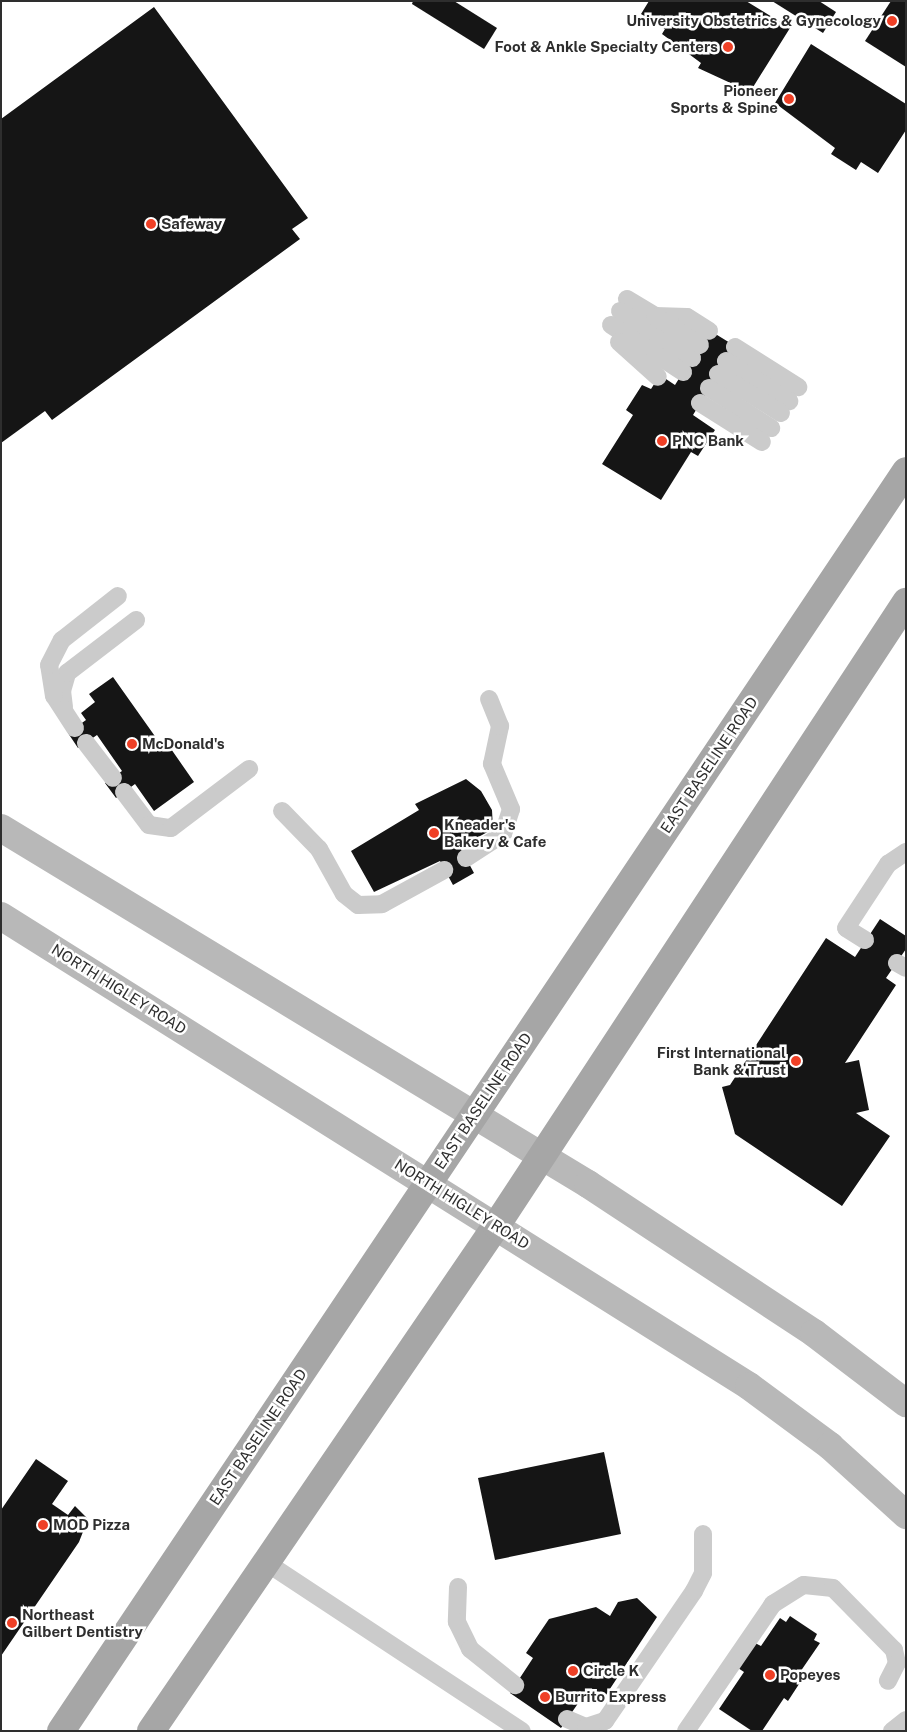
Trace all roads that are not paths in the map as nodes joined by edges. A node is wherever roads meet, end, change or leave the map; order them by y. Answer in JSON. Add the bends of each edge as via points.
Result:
{"nodes":[{"id":1,"x":616,"y":317,"type":"junction"},
{"id":2,"x":722,"y":368,"type":"junction"},
{"id":3,"x":658,"y":377,"type":"dead end"},
{"id":4,"x":700,"y":403,"type":"dead end"},
{"id":5,"x":906,"y":471,"type":"edge"},
{"id":6,"x":118,"y":596,"type":"dead end"},
{"id":7,"x":906,"y":602,"type":"edge"},
{"id":8,"x":136,"y":620,"type":"dead end"},
{"id":9,"x":489,"y":699,"type":"dead end"},
{"id":10,"x":65,"y":712,"type":"junction"},
{"id":11,"x":75,"y":728,"type":"dead end"},
{"id":12,"x":86,"y":743,"type":"dead end"},
{"id":13,"x":249,"y":769,"type":"dead end"},
{"id":14,"x":113,"y":778,"type":"dead end"},
{"id":15,"x":124,"y":792,"type":"dead end"},
{"id":16,"x":282,"y":812,"type":"dead end"},
{"id":17,"x":1,"y":828,"type":"edge"},
{"id":18,"x":906,"y":852,"type":"edge"},
{"id":19,"x":466,"y":858,"type":"dead end"},
{"id":20,"x":444,"y":870,"type":"dead end"},
{"id":21,"x":1,"y":916,"type":"edge"},
{"id":22,"x":865,"y":940,"type":"dead end"},
{"id":23,"x":474,"y":1114,"type":"junction"},
{"id":24,"x":542,"y":1156,"type":"junction"},
{"id":25,"x":428,"y":1182,"type":"junction"},
{"id":26,"x":496,"y":1226,"type":"junction"},
{"id":27,"x":906,"y":1403,"type":"edge"},
{"id":28,"x":906,"y":1515,"type":"edge"},
{"id":29,"x":703,"y":1534,"type":"dead end"},
{"id":30,"x":267,"y":1563,"type":"junction"},
{"id":31,"x":458,"y":1586,"type":"dead end"},
{"id":32,"x":888,"y":1681,"type":"dead end"},
{"id":33,"x":515,"y":1684,"type":"dead end"},
{"id":34,"x":567,"y":1719,"type":"dead end"},
{"id":35,"x":906,"y":1720,"type":"edge"},
{"id":36,"x":61,"y":1731,"type":"edge"},
{"id":37,"x":151,"y":1731,"type":"edge"},
{"id":38,"x":522,"y":1731,"type":"edge"},
{"id":39,"x":686,"y":1731,"type":"edge"},
{"id":40,"x":892,"y":1731,"type":"edge"}],
"edges":[{"from":1,"to":1,"type":"lane","via":[[687,317],[696,351]]},
{"from":1,"to":3,"type":"lane","via":[[643,367]]},
{"from":2,"to":2,"type":"lane","via":[[789,400]]},
{"from":2,"to":4,"type":"lane","via":[[766,435]]},
{"from":5,"to":23,"type":"main road","name":"EAST BASELINE ROAD"},
{"from":6,"to":10,"type":"lane","via":[[54,650],[49,665],[50,682]]},
{"from":7,"to":24,"type":"main road"},
{"from":8,"to":10,"type":"lane","via":[[67,673],[62,691]]},
{"from":9,"to":19,"type":"lane","via":[[500,726],[492,764],[511,809],[504,834]]},
{"from":10,"to":11,"type":"lane"},
{"from":12,"to":14,"type":"lane"},
{"from":13,"to":15,"type":"lane","via":[[171,828],[149,825]]},
{"from":16,"to":20,"type":"lane","via":[[319,849],[344,894],[358,905],[382,904]]},
{"from":17,"to":23,"type":"main road"},
{"from":18,"to":22,"type":"lane","via":[[888,864],[846,928]]},
{"from":21,"to":25,"type":"main road","name":"NORTH HIGLEY ROAD"},
{"from":23,"to":24,"type":"main road"},
{"from":23,"to":25,"type":"main road","name":"EAST BASELINE ROAD"},
{"from":24,"to":26,"type":"main road"},
{"from":24,"to":27,"type":"main road","via":[[814,1333]]},
{"from":25,"to":26,"type":"main road","name":"NORTH HIGLEY ROAD"},
{"from":25,"to":36,"type":"main road","name":"EAST BASELINE ROAD"},
{"from":26,"to":28,"type":"main road","name":"NORTH HIGLEY ROAD","via":[[749,1386],[830,1446]]},
{"from":26,"to":30,"type":"main road"},
{"from":29,"to":34,"type":"lane","via":[[703,1574],[605,1720],[586,1727]]},
{"from":30,"to":37,"type":"main road"},
{"from":30,"to":38,"type":"lane"},
{"from":31,"to":33,"type":"lane","via":[[457,1622],[470,1649]]},
{"from":32,"to":39,"type":"lane","via":[[897,1663],[894,1650],[833,1588],[804,1585],[773,1604]]},
{"from":35,"to":40,"type":"lane"}]}
